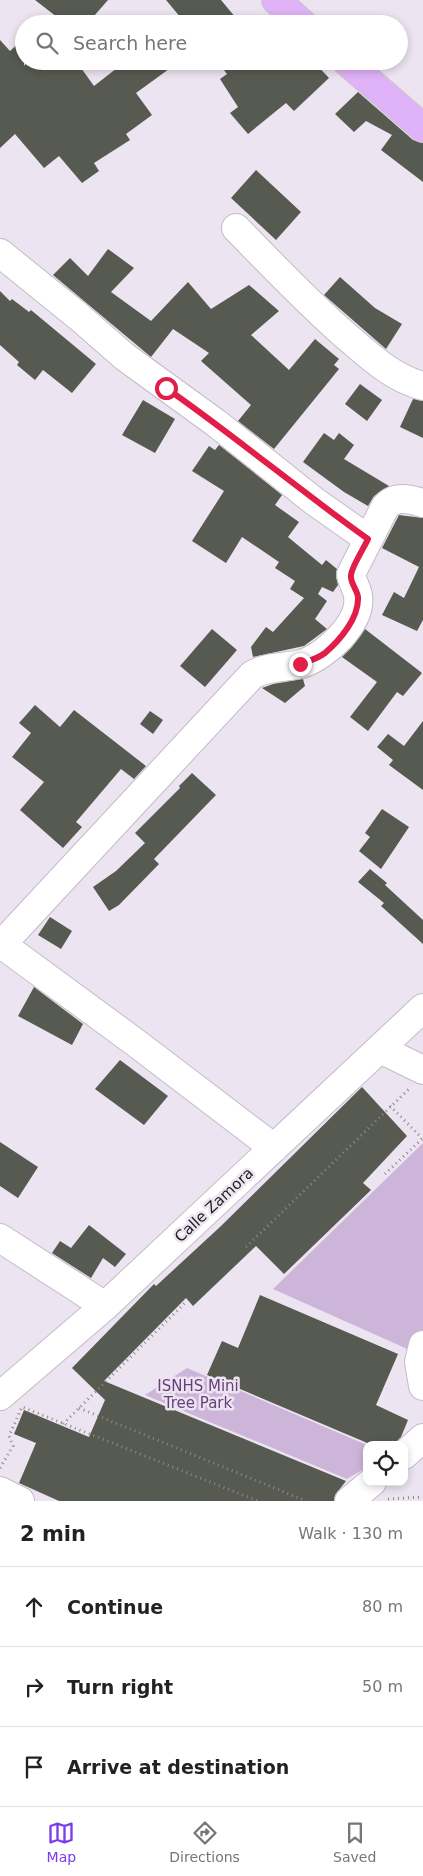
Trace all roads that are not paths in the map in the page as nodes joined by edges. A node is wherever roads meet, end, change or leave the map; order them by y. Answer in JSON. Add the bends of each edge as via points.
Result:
{"nodes":[{"id":1,"x":276,"y":0,"type":"edge"},
{"id":2,"x":293,"y":15,"type":"edge"},
{"id":3,"x":356,"y":70,"type":"edge"},
{"id":4,"x":423,"y":128,"type":"edge"},
{"id":5,"x":236,"y":228,"type":"dead end"},
{"id":6,"x":0,"y":253,"type":"edge"},
{"id":7,"x":423,"y":386,"type":"edge"},
{"id":8,"x":423,"y":503,"type":"edge"},
{"id":9,"x":368,"y":539,"type":"junction"},
{"id":10,"x":1,"y":944,"type":"edge"},
{"id":11,"x":423,"y":1008,"type":"edge"},
{"id":12,"x":380,"y":1048,"type":"junction"},
{"id":13,"x":420,"y":1076,"type":"edge"},
{"id":14,"x":274,"y":1148,"type":"junction"},
{"id":15,"x":0,"y":1238,"type":"edge"},
{"id":16,"x":105,"y":1306,"type":"junction"},
{"id":17,"x":423,"y":1344,"type":"edge"},
{"id":18,"x":423,"y":1386,"type":"edge"},
{"id":19,"x":0,"y":1396,"type":"edge"},
{"id":20,"x":423,"y":1438,"type":"edge"},
{"id":21,"x":408,"y":1451,"type":"edge"},
{"id":22,"x":367,"y":1486,"type":"edge"},
{"id":23,"x":0,"y":1492,"type":"edge"},
{"id":24,"x":20,"y":1501,"type":"edge"},
{"id":25,"x":349,"y":1501,"type":"edge"}],
"edges":[{"from":1,"to":2,"type":"main road"},
{"from":3,"to":4,"type":"main road"},
{"from":5,"to":7,"type":"street","via":[[317,311],[373,360],[393,374]]},
{"from":6,"to":9,"type":"street","via":[[124,357]]},
{"from":8,"to":9,"type":"street","via":[[400,499],[390,501]]},
{"from":9,"to":10,"type":"street","via":[[351,574],[358,596],[349,627],[314,660],[260,670],[252,675]]},
{"from":10,"to":14,"type":"street"},
{"from":11,"to":12,"type":"street","name":"Calle Zamora"},
{"from":12,"to":13,"type":"street"},
{"from":12,"to":14,"type":"street","name":"Calle Zamora"},
{"from":14,"to":16,"type":"street","name":"Calle Zamora"},
{"from":15,"to":16,"type":"street"},
{"from":16,"to":19,"type":"street","name":"Calle Zamora"},
{"from":17,"to":18,"type":"street","via":[[419,1362]]},
{"from":20,"to":21,"type":"street"},
{"from":22,"to":25,"type":"street"},
{"from":23,"to":24,"type":"street"}]}
